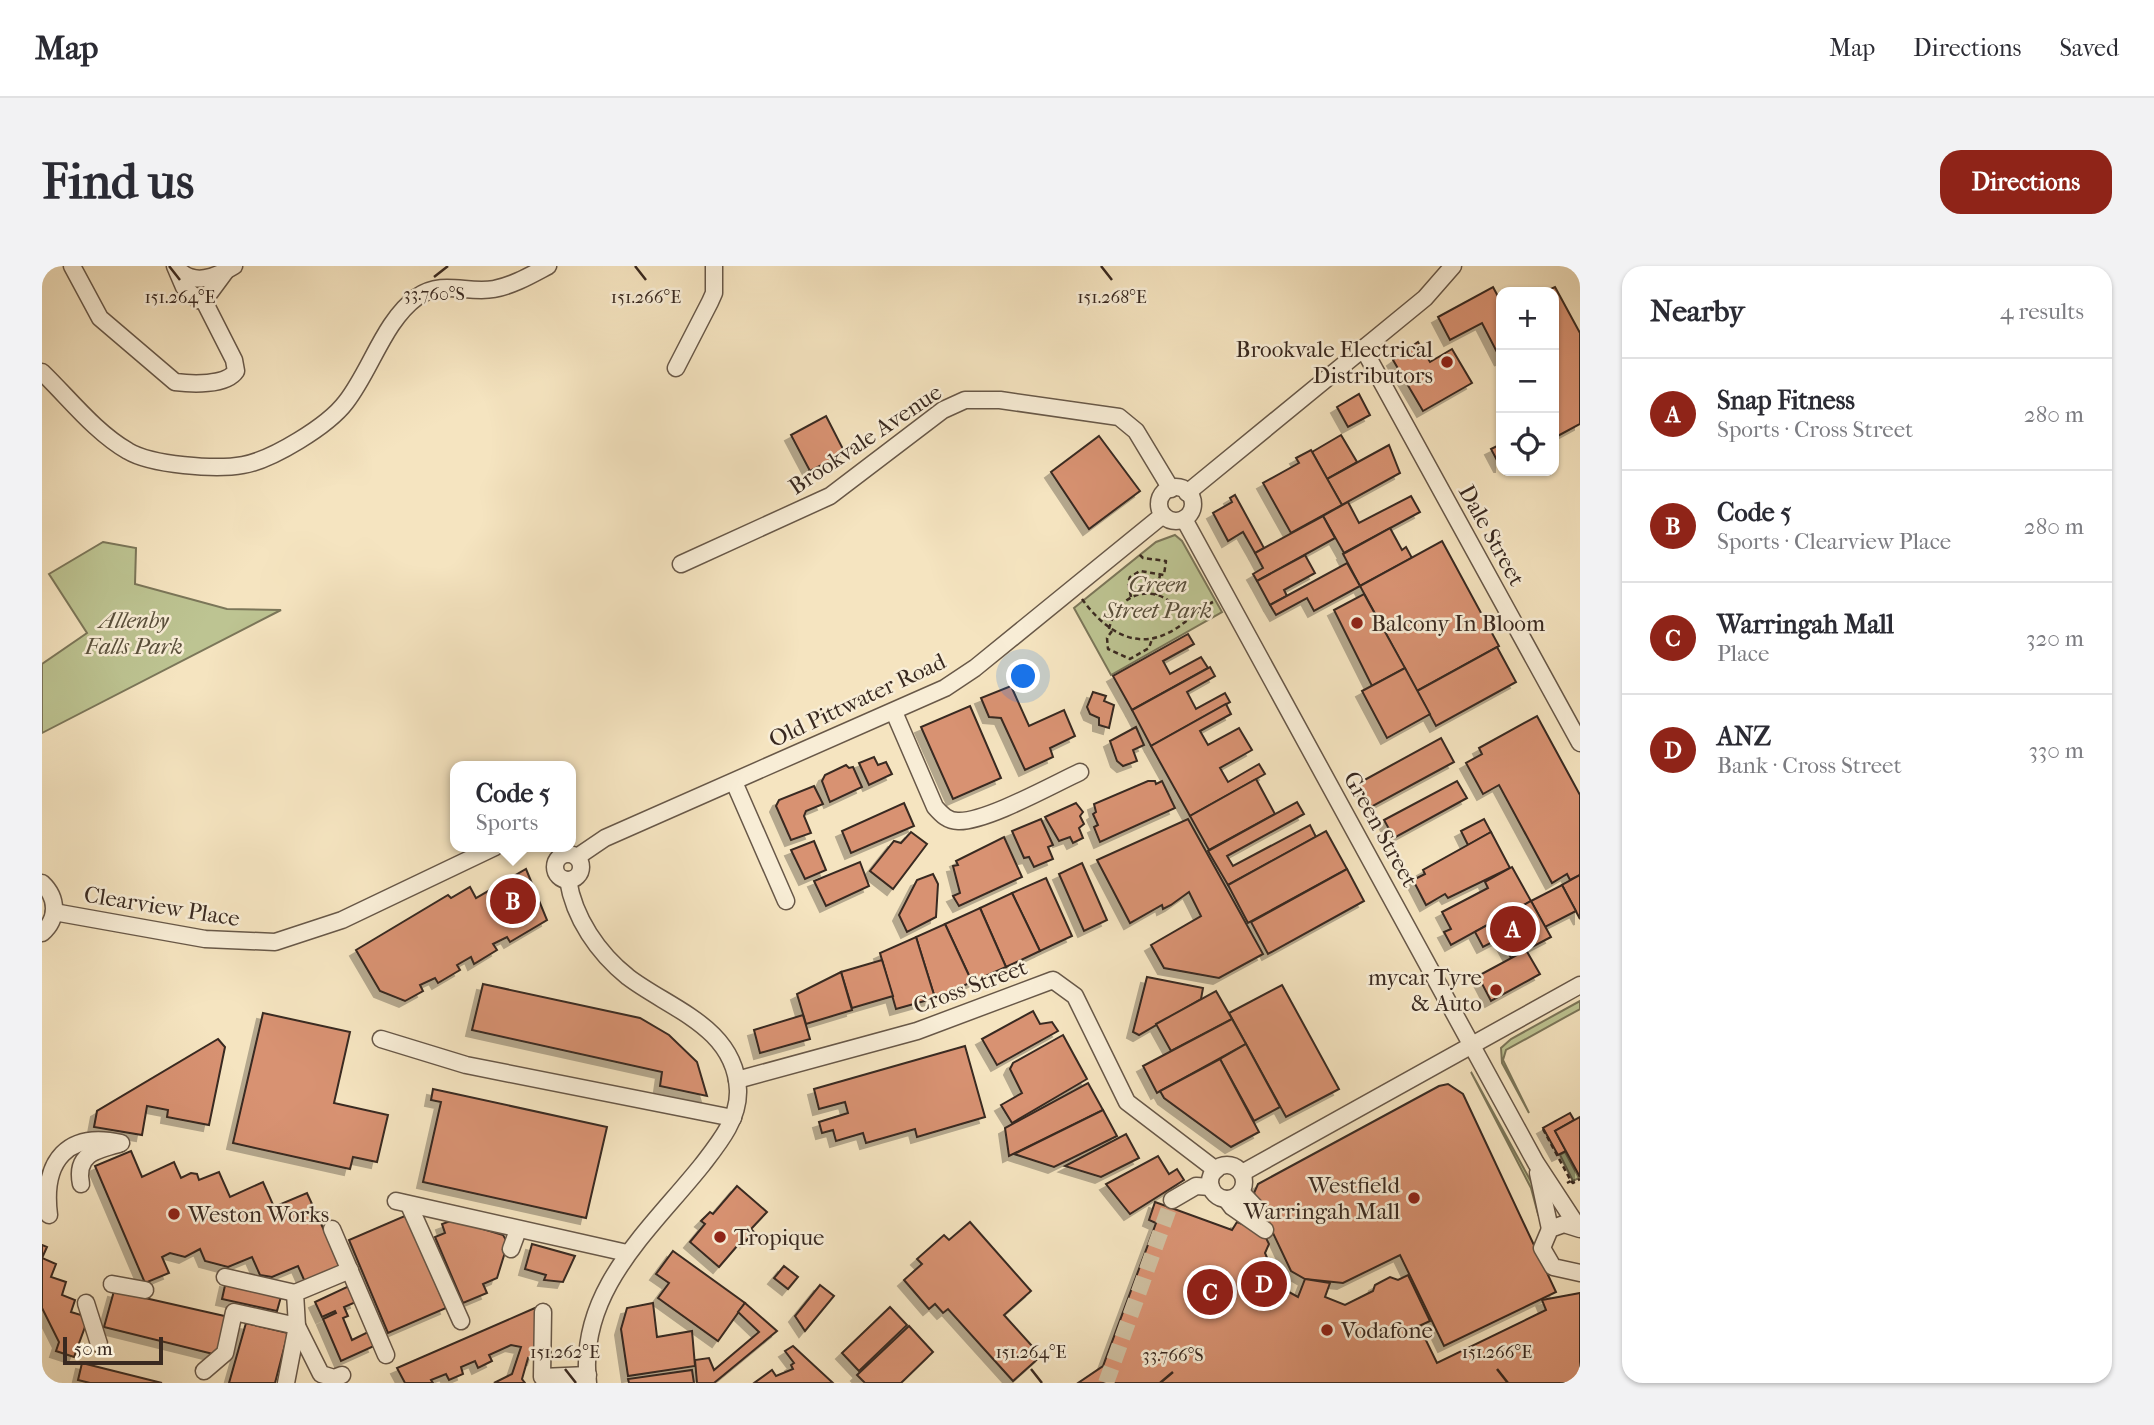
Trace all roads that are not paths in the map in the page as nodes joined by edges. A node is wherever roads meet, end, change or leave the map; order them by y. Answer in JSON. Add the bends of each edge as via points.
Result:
{"nodes":[{"id":1,"x":72,"y":266,"type":"edge"},
{"id":2,"x":175,"y":266,"type":"edge"},
{"id":3,"x":548,"y":266,"type":"edge"},
{"id":4,"x":715,"y":266,"type":"edge"},
{"id":5,"x":1453,"y":266,"type":"edge"},
{"id":6,"x":229,"y":269,"type":"edge"},
{"id":7,"x":203,"y":299,"type":"junction"},
{"id":8,"x":1363,"y":348,"type":"junction"},
{"id":9,"x":676,"y":368,"type":"dead end"},
{"id":10,"x":42,"y":372,"type":"edge"},
{"id":11,"x":1171,"y":489,"type":"junction"},
{"id":12,"x":1187,"y":493,"type":"junction"},
{"id":13,"x":1163,"y":515,"type":"junction"},
{"id":14,"x":1184,"y":519,"type":"junction"},
{"id":15,"x":681,"y":564,"type":"dead end"},
{"id":16,"x":894,"y":712,"type":"junction"},
{"id":17,"x":1580,"y":743,"type":"edge"},
{"id":18,"x":1080,"y":772,"type":"dead end"},
{"id":19,"x":734,"y":782,"type":"junction"},
{"id":20,"x":485,"y":852,"type":"edge"},
{"id":21,"x":552,"y":852,"type":"edge"},
{"id":22,"x":577,"y":857,"type":"junction"},
{"id":23,"x":568,"y":880,"type":"junction"},
{"id":24,"x":42,"y":883,"type":"edge"},
{"id":25,"x":786,"y":901,"type":"dead end"},
{"id":26,"x":54,"y":912,"type":"junction"},
{"id":27,"x":42,"y":933,"type":"edge"},
{"id":28,"x":1580,"y":985,"type":"edge"},
{"id":29,"x":381,"y":1039,"type":"dead end"},
{"id":30,"x":1473,"y":1044,"type":"junction"},
{"id":31,"x":737,"y":1080,"type":"junction"},
{"id":32,"x":733,"y":1118,"type":"junction"},
{"id":33,"x":1536,"y":1164,"type":"junction"},
{"id":34,"x":1216,"y":1170,"type":"junction"},
{"id":35,"x":1242,"y":1173,"type":"junction"},
{"id":36,"x":82,"y":1184,"type":"dead end"},
{"id":37,"x":1211,"y":1187,"type":"junction"},
{"id":38,"x":1241,"y":1192,"type":"junction"},
{"id":39,"x":1226,"y":1199,"type":"junction"},
{"id":40,"x":1172,"y":1200,"type":"dead end"},
{"id":41,"x":49,"y":1214,"type":"dead end"},
{"id":42,"x":1579,"y":1228,"type":"edge"},
{"id":43,"x":332,"y":1229,"type":"dead end"},
{"id":44,"x":1549,"y":1229,"type":"junction"},
{"id":45,"x":518,"y":1230,"type":"junction"},
{"id":46,"x":511,"y":1249,"type":"dead end"},
{"id":47,"x":627,"y":1252,"type":"junction"},
{"id":48,"x":1576,"y":1269,"type":"edge"},
{"id":49,"x":350,"y":1270,"type":"junction"},
{"id":50,"x":225,"y":1277,"type":"dead end"},
{"id":51,"x":112,"y":1284,"type":"dead end"},
{"id":52,"x":145,"y":1290,"type":"dead end"},
{"id":53,"x":295,"y":1293,"type":"junction"},
{"id":54,"x":86,"y":1303,"type":"dead end"},
{"id":55,"x":543,"y":1312,"type":"dead end"},
{"id":56,"x":461,"y":1321,"type":"dead end"},
{"id":57,"x":298,"y":1326,"type":"junction"},
{"id":58,"x":99,"y":1344,"type":"dead end"},
{"id":59,"x":386,"y":1354,"type":"dead end"},
{"id":60,"x":204,"y":1371,"type":"dead end"},
{"id":61,"x":342,"y":1375,"type":"dead end"},
{"id":62,"x":588,"y":1379,"type":"edge"},
{"id":63,"x":542,"y":1380,"type":"edge"},
{"id":64,"x":286,"y":1383,"type":"edge"}],
"edges":[{"from":1,"to":7,"type":"street","via":[[100,318],[175,382],[221,380],[236,371]]},
{"from":2,"to":6,"type":"street","via":[[192,279]]},
{"from":2,"to":7,"type":"street","via":[[191,296]]},
{"from":3,"to":10,"type":"street","via":[[494,289],[447,286],[419,296],[402,311],[336,413],[273,453],[241,465],[162,461],[130,453]]},
{"from":4,"to":9,"type":"street","via":[[714,292]]},
{"from":5,"to":8,"type":"street","via":[[1425,298]]},
{"from":6,"to":7,"type":"street"},
{"from":8,"to":12,"type":"street"},
{"from":8,"to":17,"type":"street","name":"Dale Street"},
{"from":11,"to":12,"type":"street"},
{"from":11,"to":13,"type":"street","via":[[1160,500]]},
{"from":11,"to":15,"type":"street","name":"Brookvale Avenue","via":[[1136,431],[1119,417],[1000,400],[965,400],[943,410],[812,506]]},
{"from":12,"to":14,"type":"street","via":[[1192,506]]},
{"from":13,"to":14,"type":"street","via":[[1172,521]]},
{"from":13,"to":16,"type":"street","name":"Old Pittwater Road","via":[[975,668]]},
{"from":14,"to":30,"type":"street","name":"Green Street"},
{"from":16,"to":18,"type":"street","via":[[935,807],[955,821],[980,817]]},
{"from":16,"to":19,"type":"street","name":"Old Pittwater Road"},
{"from":19,"to":22,"type":"street","name":"Old Pittwater Road","via":[[605,838]]},
{"from":19,"to":25,"type":"street"},
{"from":20,"to":26,"type":"street","name":"Clearview Place","via":[[342,920],[275,942],[205,939]]},
{"from":21,"to":22,"type":"street"},
{"from":21,"to":23,"type":"street","via":[[555,872]]},
{"from":22,"to":23,"type":"street","via":[[579,873]]},
{"from":23,"to":31,"type":"street","via":[[575,909],[600,949],[631,979],[715,1036],[730,1057]]},
{"from":24,"to":26,"type":"street","name":"Clearview Place","via":[[52,895]]},
{"from":26,"to":27,"type":"street","name":"Clearview Place"},
{"from":28,"to":30,"type":"street"},
{"from":29,"to":32,"type":"street","via":[[466,1065]]},
{"from":30,"to":33,"type":"street","name":"Green Street"},
{"from":30,"to":35,"type":"street"},
{"from":31,"to":32,"type":"street"},
{"from":31,"to":34,"type":"street","name":"Cross Street","via":[[917,1031],[1052,980],[1075,996],[1127,1101]]},
{"from":32,"to":47,"type":"street","via":[[714,1149]]},
{"from":33,"to":42,"type":"street","name":"Green Street"},
{"from":33,"to":44,"type":"street","name":"Green Street"},
{"from":34,"to":35,"type":"street","via":[[1229,1165]]},
{"from":34,"to":37,"type":"street"},
{"from":35,"to":38,"type":"street"},
{"from":36,"to":41,"type":"street","via":[[84,1158],[121,1143],[90,1139],[66,1150],[45,1179]]},
{"from":37,"to":39,"type":"street"},
{"from":37,"to":40,"type":"street","via":[[1196,1186]]},
{"from":38,"to":39,"type":"street"},
{"from":38,"to":39,"type":"street","via":[[1264,1222],[1232,1207]]},
{"from":42,"to":44,"type":"street","via":[[1564,1224]]},
{"from":43,"to":49,"type":"street"},
{"from":44,"to":48,"type":"street","name":"Green Street","via":[[1542,1248],[1545,1263],[1560,1270]]},
{"from":45,"to":46,"type":"street"},
{"from":45,"to":47,"type":"street"},
{"from":45,"to":56,"type":"street","via":[[402,1203]]},
{"from":47,"to":62,"type":"street","via":[[595,1317]]},
{"from":49,"to":53,"type":"street"},
{"from":49,"to":59,"type":"street"},
{"from":50,"to":53,"type":"street"},
{"from":51,"to":52,"type":"street"},
{"from":53,"to":57,"type":"street"},
{"from":54,"to":58,"type":"street"},
{"from":55,"to":63,"type":"street"},
{"from":57,"to":60,"type":"street","via":[[234,1312],[225,1353]]},
{"from":57,"to":61,"type":"street","via":[[321,1374]]},
{"from":57,"to":64,"type":"street"},
{"from":62,"to":63,"type":"street"}]}
